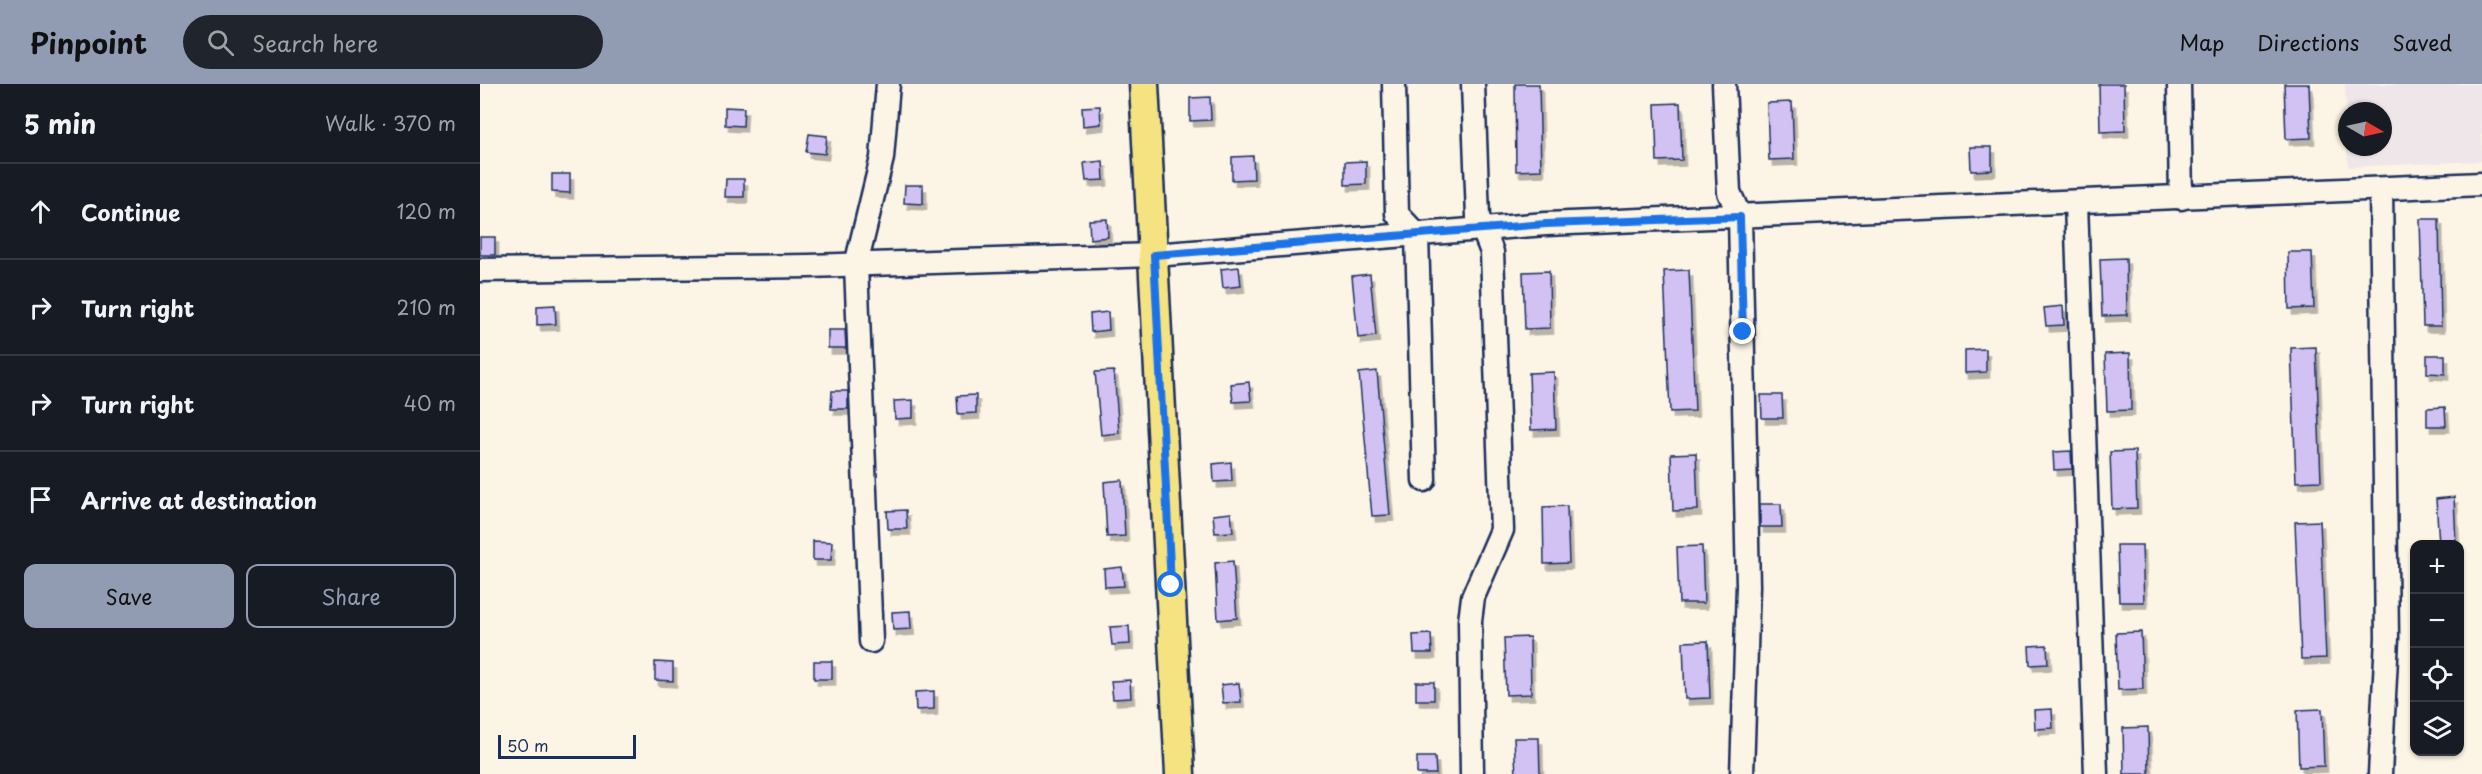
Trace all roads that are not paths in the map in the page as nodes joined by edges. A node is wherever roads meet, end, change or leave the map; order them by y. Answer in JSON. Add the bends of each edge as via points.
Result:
{"nodes":[{"id":1,"x":888,"y":84,"type":"edge"},
{"id":2,"x":1144,"y":84,"type":"edge"},
{"id":3,"x":1394,"y":84,"type":"edge"},
{"id":4,"x":1473,"y":84,"type":"edge"},
{"id":5,"x":1724,"y":84,"type":"edge"},
{"id":6,"x":2179,"y":84,"type":"edge"},
{"id":7,"x":2482,"y":184,"type":"edge"},
{"id":8,"x":2381,"y":189,"type":"junction"},
{"id":9,"x":2181,"y":198,"type":"junction"},
{"id":10,"x":2076,"y":203,"type":"junction"},
{"id":11,"x":1740,"y":217,"type":"junction"},
{"id":12,"x":1484,"y":229,"type":"junction"},
{"id":13,"x":1417,"y":234,"type":"junction"},
{"id":14,"x":1154,"y":255,"type":"junction"},
{"id":15,"x":856,"y":265,"type":"junction"},
{"id":16,"x":480,"y":270,"type":"edge"},
{"id":17,"x":1424,"y":480,"type":"dead end"},
{"id":18,"x":871,"y":641,"type":"dead end"},
{"id":19,"x":1180,"y":774,"type":"edge"},
{"id":20,"x":1472,"y":774,"type":"edge"},
{"id":21,"x":1742,"y":774,"type":"edge"},
{"id":22,"x":2096,"y":774,"type":"edge"},
{"id":23,"x":2380,"y":774,"type":"edge"}],
"edges":[{"from":1,"to":15,"type":"street","via":[[882,158]]},
{"from":2,"to":14,"type":"main road"},
{"from":3,"to":13,"type":"street","via":[[1397,214]]},
{"from":4,"to":12,"type":"street","via":[[1478,217]]},
{"from":5,"to":11,"type":"street","via":[[1729,192]]},
{"from":6,"to":9,"type":"street"},
{"from":7,"to":8,"type":"street"},
{"from":8,"to":9,"type":"street"},
{"from":8,"to":23,"type":"street","via":[[2387,638]]},
{"from":9,"to":10,"type":"street"},
{"from":10,"to":11,"type":"street"},
{"from":10,"to":22,"type":"street"},
{"from":11,"to":12,"type":"street"},
{"from":11,"to":21,"type":"street","via":[[1748,585]]},
{"from":12,"to":13,"type":"street"},
{"from":12,"to":20,"type":"street","via":[[1492,252],[1502,530],[1473,597],[1470,621]]},
{"from":13,"to":14,"type":"street"},
{"from":13,"to":17,"type":"street"},
{"from":14,"to":15,"type":"street"},
{"from":14,"to":19,"type":"main road"},
{"from":15,"to":16,"type":"street"},
{"from":15,"to":18,"type":"street"}]}
